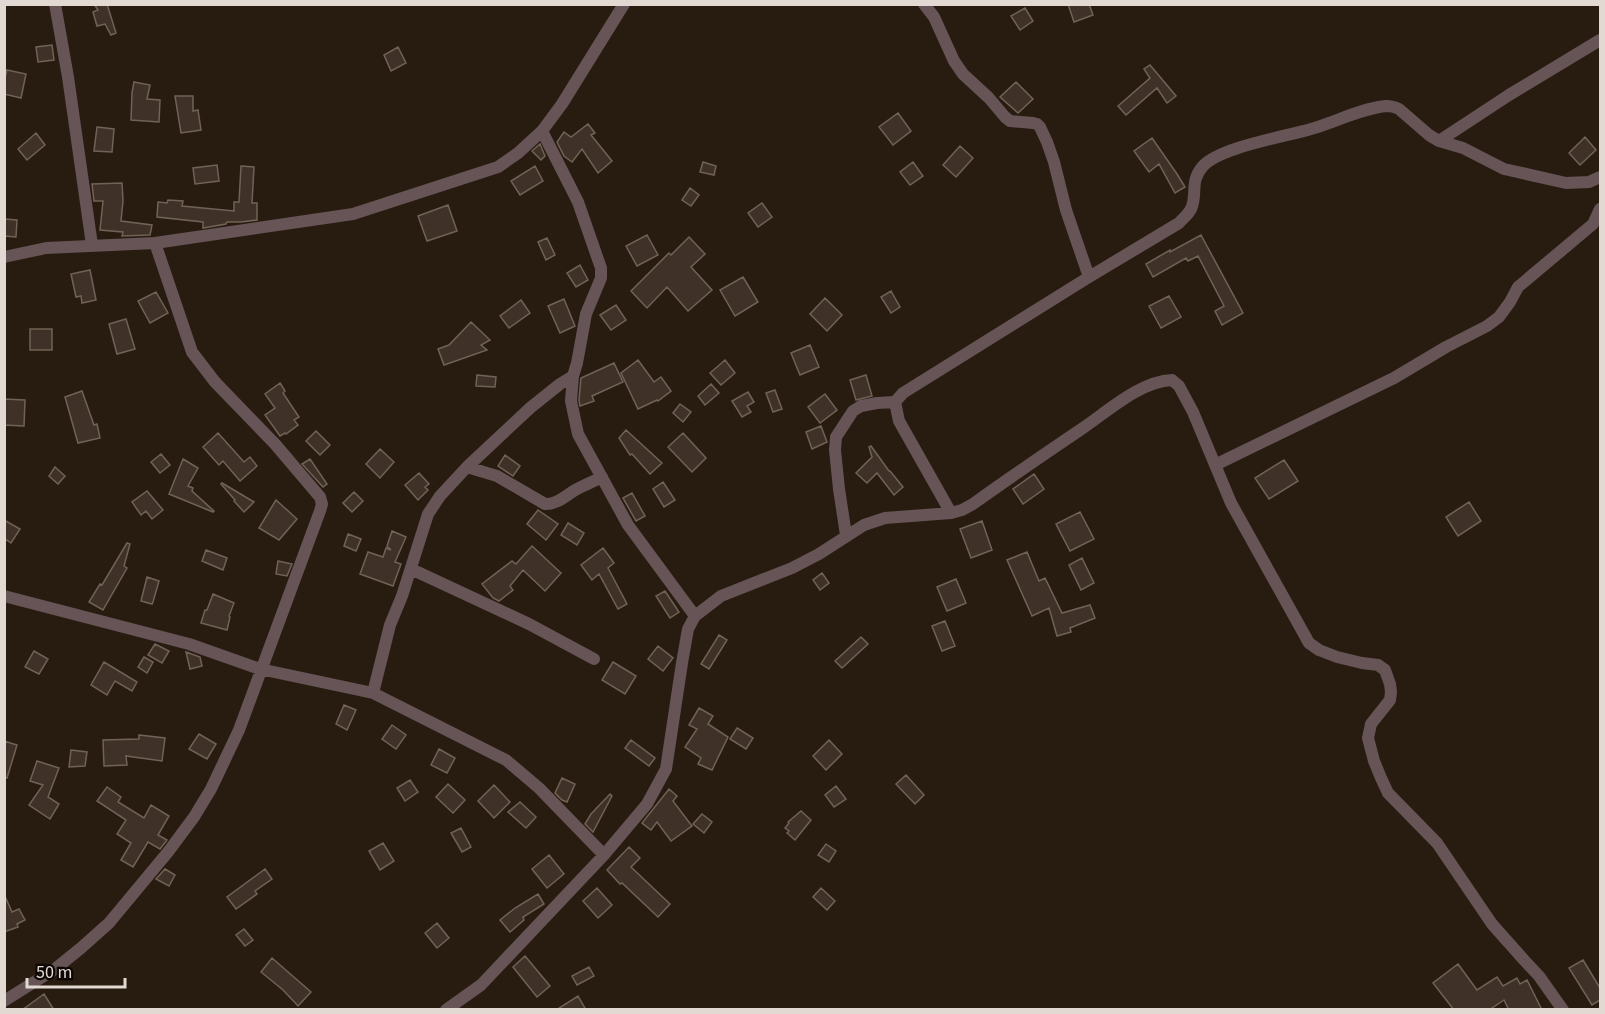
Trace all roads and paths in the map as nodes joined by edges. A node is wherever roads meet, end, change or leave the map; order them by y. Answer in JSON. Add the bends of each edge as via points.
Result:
{"nodes":[{"id":1,"x":55,"y":4,"type":"edge"},
{"id":2,"x":624,"y":4,"type":"edge"},
{"id":3,"x":924,"y":4,"type":"edge"},
{"id":4,"x":1600,"y":40,"type":"edge"},
{"id":5,"x":542,"y":131,"type":"junction"},
{"id":6,"x":1439,"y":141,"type":"junction"},
{"id":7,"x":1600,"y":177,"type":"edge"},
{"id":8,"x":1600,"y":209,"type":"edge"},
{"id":9,"x":155,"y":243,"type":"junction"},
{"id":10,"x":92,"y":245,"type":"junction"},
{"id":11,"x":4,"y":256,"type":"edge"},
{"id":12,"x":1089,"y":277,"type":"junction"},
{"id":13,"x":573,"y":376,"type":"junction"},
{"id":14,"x":895,"y":402,"type":"junction"},
{"id":15,"x":1215,"y":465,"type":"junction"},
{"id":16,"x":467,"y":467,"type":"junction"},
{"id":17,"x":602,"y":477,"type":"junction"},
{"id":18,"x":951,"y":513,"type":"junction"},
{"id":19,"x":846,"y":535,"type":"junction"},
{"id":20,"x":411,"y":569,"type":"junction"},
{"id":21,"x":4,"y":596,"type":"edge"},
{"id":22,"x":694,"y":616,"type":"junction"},
{"id":23,"x":594,"y":658,"type":"dead end"},
{"id":24,"x":260,"y":669,"type":"junction"},
{"id":25,"x":373,"y":693,"type":"junction"},
{"id":26,"x":604,"y":855,"type":"junction"},
{"id":27,"x":4,"y":1001,"type":"edge"},
{"id":28,"x":446,"y":1010,"type":"edge"},
{"id":29,"x":1563,"y":1010,"type":"edge"}],
"edges":[{"from":1,"to":10,"type":"street"},
{"from":2,"to":5,"type":"street"},
{"from":3,"to":12,"type":"street","via":[[963,74],[1010,121],[1040,127]]},
{"from":4,"to":6,"type":"street"},
{"from":5,"to":9,"type":"street","via":[[498,167],[353,214]]},
{"from":5,"to":13,"type":"street","via":[[578,201],[602,268],[586,314]]},
{"from":6,"to":7,"type":"street","via":[[1463,148],[1504,169],[1535,177],[1566,183],[1589,182]]},
{"from":6,"to":12,"type":"street","via":[[1399,109],[1386,106],[1228,151],[1205,164],[1196,176],[1193,204],[1179,223]]},
{"from":8,"to":15,"type":"street","via":[[1593,224],[1518,287],[1510,302],[1487,326],[1394,378]]},
{"from":9,"to":10,"type":"street"},
{"from":9,"to":24,"type":"street","via":[[192,352],[215,382],[275,444],[322,504]]},
{"from":10,"to":11,"type":"street"},
{"from":12,"to":14,"type":"street","via":[[903,393]]},
{"from":13,"to":16,"type":"street","via":[[530,408]]},
{"from":13,"to":17,"type":"street","via":[[571,401],[578,434]]},
{"from":14,"to":18,"type":"street","via":[[899,421]]},
{"from":14,"to":19,"type":"street","via":[[861,406],[853,411],[836,437]]},
{"from":15,"to":18,"type":"street","via":[[1179,386],[1172,380],[1162,380],[1138,391],[973,504]]},
{"from":15,"to":29,"type":"street","via":[[1231,503],[1309,643],[1337,657],[1385,670],[1390,700],[1371,724],[1368,738],[1388,793],[1437,843],[1492,924],[1539,976]]},
{"from":16,"to":17,"type":"street","via":[[497,476],[551,505]]},
{"from":16,"to":20,"type":"street","via":[[428,514]]},
{"from":17,"to":22,"type":"street","via":[[628,525]]},
{"from":18,"to":19,"type":"street","via":[[885,518]]},
{"from":19,"to":22,"type":"street","via":[[792,568],[721,596]]},
{"from":20,"to":23,"type":"street"},
{"from":20,"to":25,"type":"street","via":[[382,651]]},
{"from":21,"to":24,"type":"street","via":[[189,644]]},
{"from":22,"to":26,"type":"street","via":[[688,629],[666,769],[647,804]]},
{"from":24,"to":25,"type":"street"},
{"from":24,"to":27,"type":"street","via":[[239,730],[211,789],[168,852],[108,923],[81,948]]},
{"from":25,"to":26,"type":"street","via":[[506,760]]},
{"from":26,"to":28,"type":"street","via":[[481,985]]}]}
